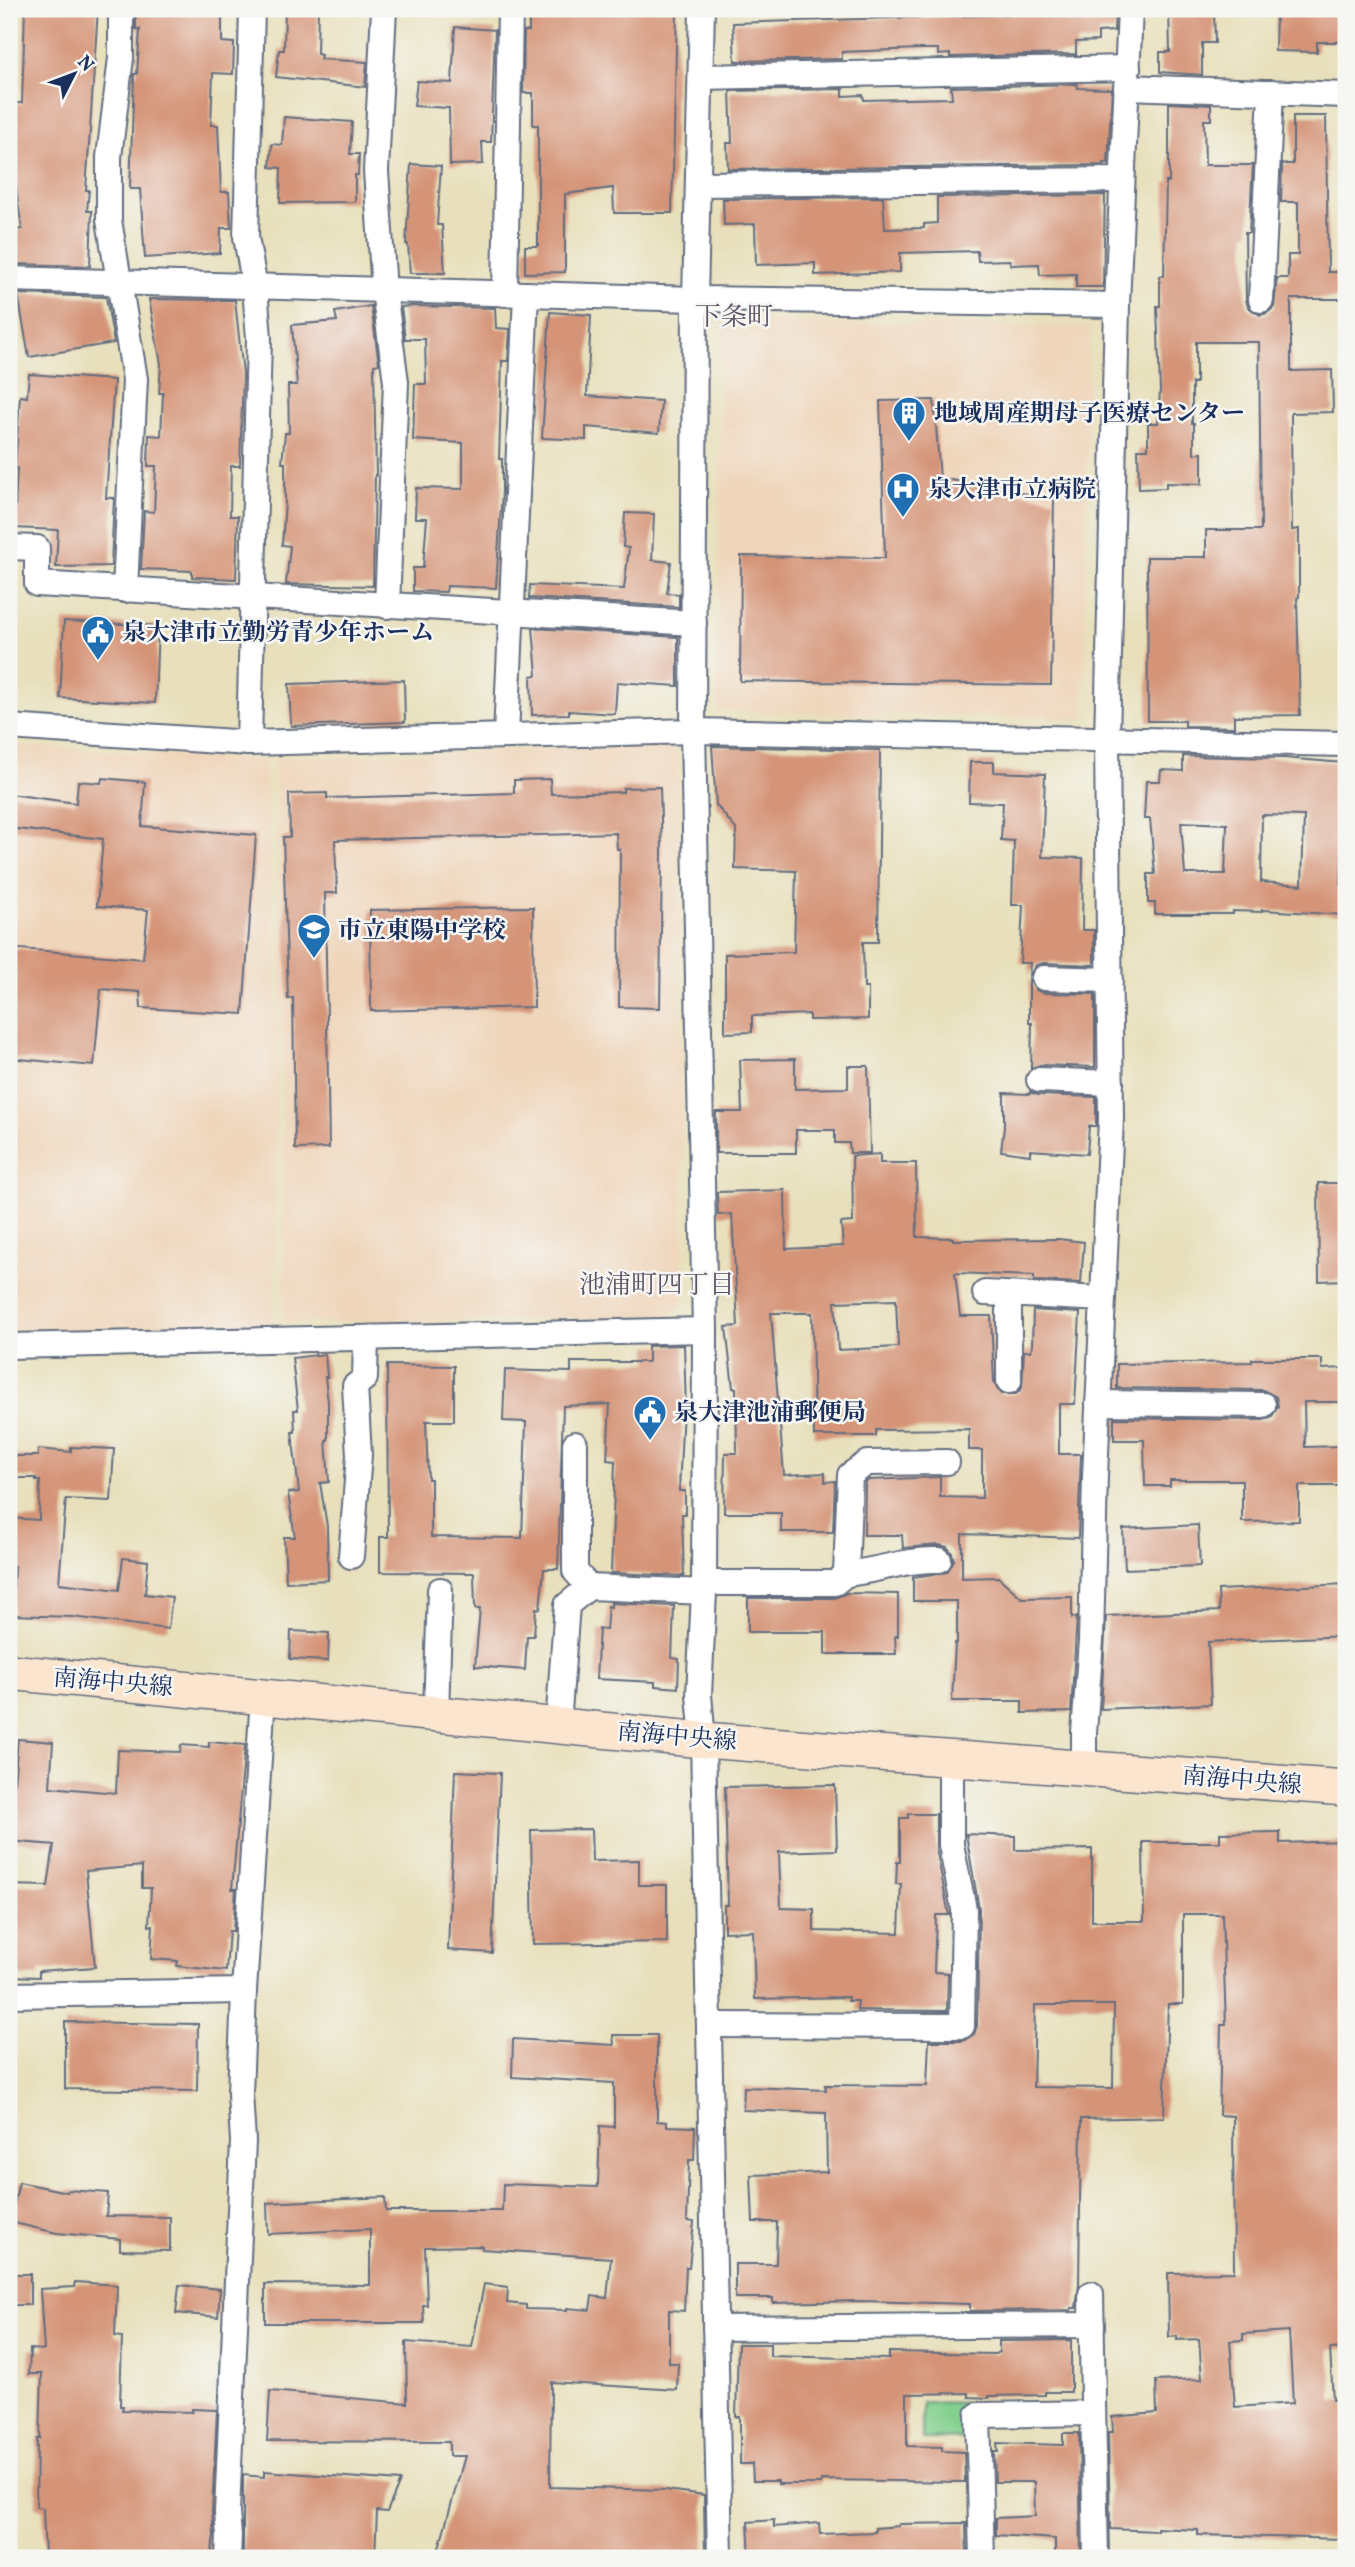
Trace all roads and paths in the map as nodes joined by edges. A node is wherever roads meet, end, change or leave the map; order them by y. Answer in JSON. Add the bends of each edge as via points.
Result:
{"nodes":[{"id":1,"x":121,"y":9,"type":"edge"},
{"id":2,"x":251,"y":9,"type":"edge"},
{"id":3,"x":384,"y":9,"type":"edge"},
{"id":4,"x":510,"y":9,"type":"edge"},
{"id":5,"x":702,"y":9,"type":"edge"},
{"id":6,"x":1130,"y":9,"type":"edge"},
{"id":7,"x":701,"y":77,"type":"junction"},
{"id":8,"x":1127,"y":77,"type":"junction"},
{"id":9,"x":1271,"y":92,"type":"junction"},
{"id":10,"x":1346,"y":95,"type":"edge"},
{"id":11,"x":1122,"y":180,"type":"junction"},
{"id":12,"x":698,"y":184,"type":"junction"},
{"id":13,"x":9,"y":279,"type":"edge"},
{"id":14,"x":119,"y":283,"type":"junction"},
{"id":15,"x":255,"y":288,"type":"junction"},
{"id":16,"x":384,"y":291,"type":"junction"},
{"id":17,"x":516,"y":294,"type":"junction"},
{"id":18,"x":695,"y":299,"type":"junction"},
{"id":19,"x":1261,"y":300,"type":"dead end"},
{"id":20,"x":1116,"y":305,"type":"junction"},
{"id":21,"x":9,"y":547,"type":"edge"},
{"id":22,"x":125,"y":590,"type":"junction"},
{"id":23,"x":253,"y":598,"type":"junction"},
{"id":24,"x":387,"y":606,"type":"junction"},
{"id":25,"x":512,"y":613,"type":"junction"},
{"id":26,"x":694,"y":624,"type":"junction"},
{"id":27,"x":9,"y":727,"type":"edge"},
{"id":28,"x":692,"y":731,"type":"junction"},
{"id":29,"x":506,"y":736,"type":"junction"},
{"id":30,"x":1107,"y":741,"type":"junction"},
{"id":31,"x":249,"y":743,"type":"junction"},
{"id":32,"x":1346,"y":744,"type":"edge"},
{"id":33,"x":1044,"y":978,"type":"dead end"},
{"id":34,"x":1110,"y":980,"type":"junction"},
{"id":35,"x":1039,"y":1080,"type":"dead end"},
{"id":36,"x":1111,"y":1083,"type":"junction"},
{"id":37,"x":1103,"y":1299,"type":"junction"},
{"id":38,"x":705,"y":1330,"type":"junction"},
{"id":39,"x":366,"y":1338,"type":"junction"},
{"id":40,"x":9,"y":1346,"type":"edge"},
{"id":41,"x":1009,"y":1381,"type":"dead end"},
{"id":42,"x":1098,"y":1404,"type":"junction"},
{"id":43,"x":1263,"y":1405,"type":"dead end"},
{"id":44,"x":575,"y":1444,"type":"dead end"},
{"id":45,"x":947,"y":1462,"type":"dead end"},
{"id":46,"x":351,"y":1556,"type":"dead end"},
{"id":47,"x":939,"y":1560,"type":"dead end"},
{"id":48,"x":846,"y":1574,"type":"junction"},
{"id":49,"x":589,"y":1587,"type":"junction"},
{"id":50,"x":704,"y":1588,"type":"junction"},
{"id":51,"x":440,"y":1590,"type":"dead end"},
{"id":52,"x":9,"y":1672,"type":"edge"},
{"id":53,"x":263,"y":1696,"type":"junction"},
{"id":54,"x":436,"y":1713,"type":"junction"},
{"id":55,"x":558,"y":1725,"type":"junction"},
{"id":56,"x":704,"y":1740,"type":"junction"},
{"id":57,"x":951,"y":1757,"type":"junction"},
{"id":58,"x":1084,"y":1767,"type":"junction"},
{"id":59,"x":1346,"y":1788,"type":"edge"},
{"id":60,"x":243,"y":1991,"type":"junction"},
{"id":61,"x":9,"y":1995,"type":"edge"},
{"id":62,"x":709,"y":2025,"type":"junction"},
{"id":63,"x":1091,"y":2294,"type":"dead end"},
{"id":64,"x":1092,"y":2325,"type":"junction"},
{"id":65,"x":715,"y":2328,"type":"junction"},
{"id":66,"x":1093,"y":2413,"type":"junction"},
{"id":67,"x":228,"y":2558,"type":"edge"},
{"id":68,"x":720,"y":2558,"type":"edge"},
{"id":69,"x":982,"y":2558,"type":"edge"},
{"id":70,"x":1096,"y":2558,"type":"edge"}],
"edges":[{"from":1,"to":14,"type":"street","via":[[121,58],[109,157],[109,220]]},
{"from":2,"to":15,"type":"street","via":[[246,237]]},
{"from":3,"to":16,"type":"street","via":[[376,171]]},
{"from":4,"to":17,"type":"street"},
{"from":5,"to":7,"type":"street"},
{"from":6,"to":8,"type":"street"},
{"from":7,"to":8,"type":"street"},
{"from":7,"to":12,"type":"street"},
{"from":8,"to":9,"type":"street"},
{"from":8,"to":11,"type":"street"},
{"from":9,"to":10,"type":"street"},
{"from":9,"to":19,"type":"street"},
{"from":11,"to":12,"type":"street"},
{"from":11,"to":20,"type":"street"},
{"from":12,"to":18,"type":"street"},
{"from":13,"to":14,"type":"street"},
{"from":14,"to":15,"type":"street"},
{"from":14,"to":22,"type":"street","via":[[135,379]]},
{"from":15,"to":16,"type":"street"},
{"from":15,"to":23,"type":"street","via":[[259,338]]},
{"from":16,"to":17,"type":"street"},
{"from":16,"to":24,"type":"street","via":[[396,382]]},
{"from":17,"to":18,"type":"street"},
{"from":17,"to":25,"type":"street"},
{"from":18,"to":20,"type":"street"},
{"from":18,"to":26,"type":"street"},
{"from":20,"to":30,"type":"street"},
{"from":21,"to":22,"type":"street","via":[[37,548],[37,584]]},
{"from":22,"to":23,"type":"street"},
{"from":23,"to":24,"type":"street"},
{"from":23,"to":31,"type":"street"},
{"from":24,"to":25,"type":"street"},
{"from":25,"to":26,"type":"street"},
{"from":25,"to":29,"type":"street"},
{"from":26,"to":28,"type":"street"},
{"from":27,"to":31,"type":"street"},
{"from":28,"to":29,"type":"street"},
{"from":28,"to":30,"type":"street"},
{"from":28,"to":38,"type":"street"},
{"from":29,"to":31,"type":"street"},
{"from":30,"to":32,"type":"street"},
{"from":30,"to":34,"type":"street"},
{"from":33,"to":34,"type":"street"},
{"from":34,"to":36,"type":"street"},
{"from":35,"to":36,"type":"street"},
{"from":36,"to":37,"type":"street"},
{"from":37,"to":41,"type":"street","via":[[997,1294]]},
{"from":37,"to":42,"type":"street"},
{"from":38,"to":39,"type":"street"},
{"from":38,"to":50,"type":"street"},
{"from":39,"to":40,"type":"street"},
{"from":39,"to":46,"type":"street","via":[[365,1378],[355,1386],[359,1455]]},
{"from":42,"to":43,"type":"street"},
{"from":42,"to":58,"type":"street"},
{"from":44,"to":49,"type":"street","via":[[575,1571]]},
{"from":45,"to":48,"type":"street","via":[[867,1463],[850,1475]]},
{"from":47,"to":48,"type":"street"},
{"from":48,"to":50,"type":"street","via":[[835,1583]]},
{"from":49,"to":50,"type":"street"},
{"from":49,"to":55,"type":"street","via":[[567,1605]]},
{"from":50,"to":56,"type":"street","via":[[699,1695]]},
{"from":51,"to":54,"type":"street"},
{"from":52,"to":53,"type":"street","name":"南海中央線"},
{"from":53,"to":54,"type":"street","name":"南海中央線"},
{"from":53,"to":60,"type":"street"},
{"from":54,"to":55,"type":"street","name":"南海中央線"},
{"from":55,"to":56,"type":"street","name":"南海中央線"},
{"from":56,"to":57,"type":"street","name":"南海中央線"},
{"from":56,"to":62,"type":"street"},
{"from":57,"to":58,"type":"street","name":"南海中央線"},
{"from":57,"to":62,"type":"street","via":[[951,1845],[964,1909],[962,2026]]},
{"from":58,"to":59,"type":"street","name":"南海中央線"},
{"from":60,"to":61,"type":"street"},
{"from":60,"to":67,"type":"street","via":[[243,2141]]},
{"from":62,"to":65,"type":"street"},
{"from":63,"to":64,"type":"street"},
{"from":64,"to":65,"type":"street"},
{"from":64,"to":66,"type":"street"},
{"from":65,"to":68,"type":"street"},
{"from":66,"to":69,"type":"street","via":[[978,2415]]},
{"from":66,"to":70,"type":"street"}]}
